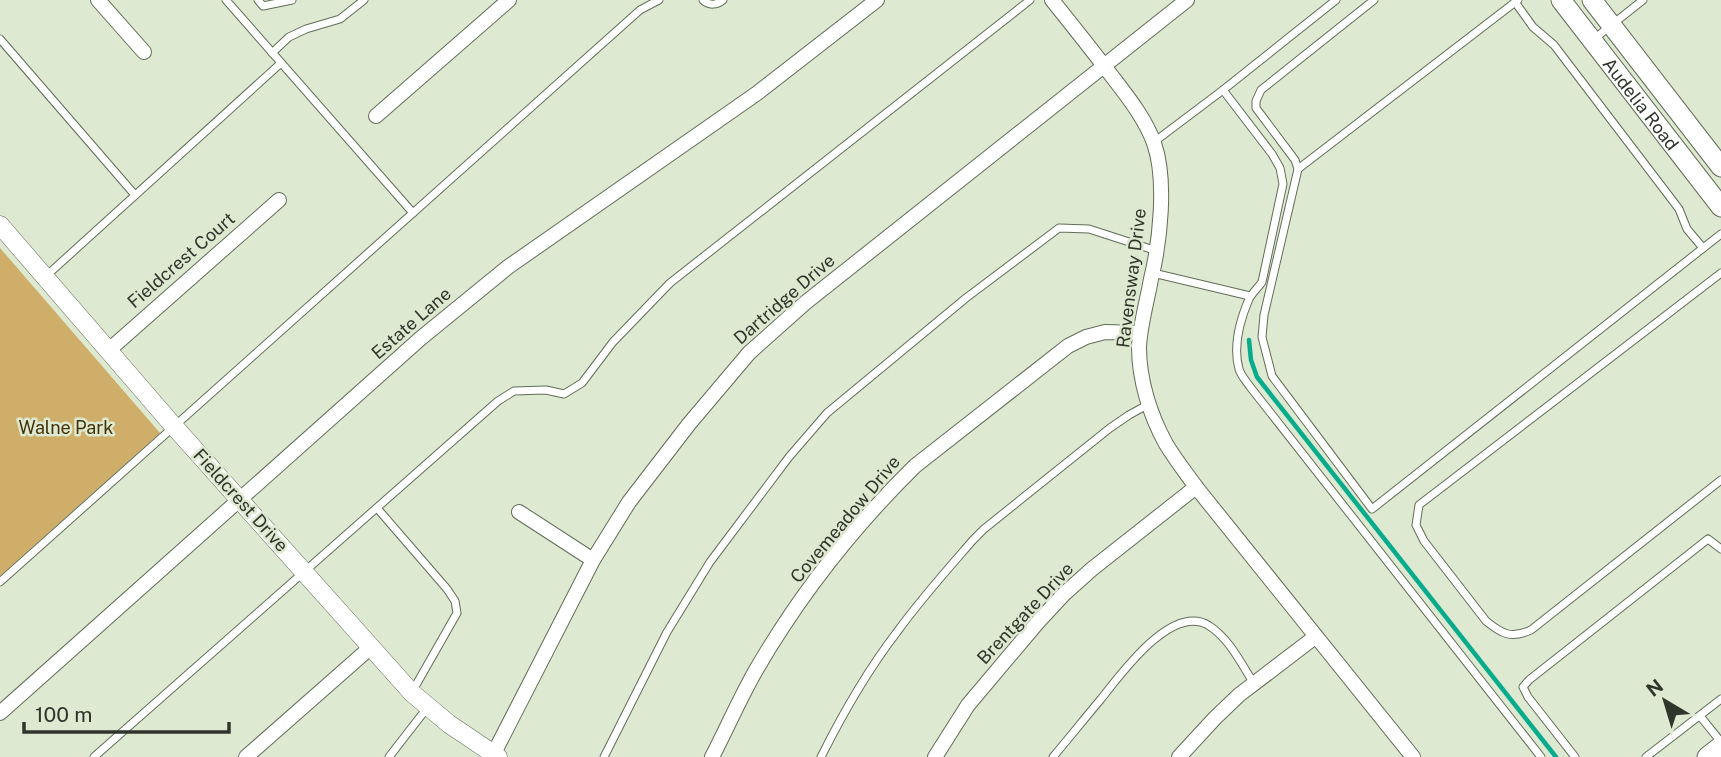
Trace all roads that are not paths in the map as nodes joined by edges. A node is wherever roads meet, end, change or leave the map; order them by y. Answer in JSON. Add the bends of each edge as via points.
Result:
{"nodes":[{"id":1,"x":98,"y":0,"type":"edge"},
{"id":2,"x":226,"y":0,"type":"edge"},
{"id":3,"x":258,"y":0,"type":"edge"},
{"id":4,"x":292,"y":0,"type":"edge"},
{"id":5,"x":364,"y":0,"type":"edge"},
{"id":6,"x":509,"y":0,"type":"edge"},
{"id":7,"x":659,"y":0,"type":"edge"},
{"id":8,"x":703,"y":0,"type":"edge"},
{"id":9,"x":723,"y":0,"type":"edge"},
{"id":10,"x":877,"y":0,"type":"edge"},
{"id":11,"x":1030,"y":0,"type":"edge"},
{"id":12,"x":1052,"y":0,"type":"edge"},
{"id":13,"x":1187,"y":0,"type":"edge"},
{"id":14,"x":1336,"y":0,"type":"edge"},
{"id":15,"x":1374,"y":0,"type":"edge"},
{"id":16,"x":1561,"y":0,"type":"edge"},
{"id":17,"x":1592,"y":0,"type":"edge"},
{"id":18,"x":1643,"y":0,"type":"edge"},
{"id":19,"x":1516,"y":1,"type":"edge"},
{"id":20,"x":493,"y":5,"type":"edge"},
{"id":21,"x":1611,"y":25,"type":"junction"},
{"id":22,"x":0,"y":39,"type":"edge"},
{"id":23,"x":1592,"y":40,"type":"junction"},
{"id":24,"x":144,"y":52,"type":"dead end"},
{"id":25,"x":272,"y":53,"type":"junction"},
{"id":26,"x":281,"y":63,"type":"junction"},
{"id":27,"x":1104,"y":66,"type":"junction"},
{"id":28,"x":1223,"y":90,"type":"junction"},
{"id":29,"x":376,"y":116,"type":"dead end"},
{"id":30,"x":1154,"y":142,"type":"junction"},
{"id":31,"x":1721,"y":167,"type":"edge"},
{"id":32,"x":1298,"y":169,"type":"junction"},
{"id":33,"x":135,"y":195,"type":"junction"},
{"id":34,"x":279,"y":200,"type":"dead end"},
{"id":35,"x":1721,"y":207,"type":"edge"},
{"id":36,"x":413,"y":213,"type":"junction"},
{"id":37,"x":0,"y":225,"type":"edge"},
{"id":38,"x":1721,"y":234,"type":"edge"},
{"id":39,"x":1703,"y":248,"type":"junction"},
{"id":40,"x":1157,"y":251,"type":"junction"},
{"id":41,"x":1153,"y":273,"type":"junction"},
{"id":42,"x":1721,"y":273,"type":"edge"},
{"id":43,"x":45,"y":277,"type":"junction"},
{"id":44,"x":1250,"y":296,"type":"junction"},
{"id":45,"x":1140,"y":333,"type":"junction"},
{"id":46,"x":109,"y":349,"type":"junction"},
{"id":47,"x":1149,"y":404,"type":"junction"},
{"id":48,"x":175,"y":426,"type":"junction"},
{"id":49,"x":1721,"y":480,"type":"edge"},
{"id":50,"x":1196,"y":488,"type":"junction"},
{"id":51,"x":239,"y":499,"type":"junction"},
{"id":52,"x":377,"y":508,"type":"junction"},
{"id":53,"x":519,"y":512,"type":"dead end"},
{"id":54,"x":1721,"y":549,"type":"edge"},
{"id":55,"x":593,"y":560,"type":"junction"},
{"id":56,"x":305,"y":572,"type":"junction"},
{"id":57,"x":0,"y":582,"type":"edge"},
{"id":58,"x":1315,"y":637,"type":"junction"},
{"id":59,"x":371,"y":647,"type":"junction"},
{"id":60,"x":1254,"y":684,"type":"junction"},
{"id":61,"x":412,"y":693,"type":"junction"},
{"id":62,"x":1721,"y":699,"type":"edge"},
{"id":63,"x":428,"y":708,"type":"junction"},
{"id":64,"x":0,"y":713,"type":"edge"},
{"id":65,"x":1700,"y":716,"type":"junction"},
{"id":66,"x":1721,"y":744,"type":"edge"},
{"id":67,"x":495,"y":756,"type":"edge"},
{"id":68,"x":94,"y":757,"type":"edge"},
{"id":69,"x":246,"y":757,"type":"edge"},
{"id":70,"x":389,"y":757,"type":"edge"},
{"id":71,"x":604,"y":757,"type":"edge"},
{"id":72,"x":712,"y":757,"type":"edge"},
{"id":73,"x":821,"y":757,"type":"edge"},
{"id":74,"x":934,"y":757,"type":"edge"},
{"id":75,"x":1053,"y":757,"type":"edge"},
{"id":76,"x":1179,"y":757,"type":"edge"},
{"id":77,"x":1413,"y":757,"type":"edge"},
{"id":78,"x":1541,"y":757,"type":"edge"},
{"id":79,"x":1575,"y":757,"type":"edge"},
{"id":80,"x":1646,"y":757,"type":"edge"},
{"id":81,"x":1707,"y":757,"type":"edge"}],
"edges":[{"from":1,"to":24,"type":"street"},
{"from":2,"to":25,"type":"lane"},
{"from":3,"to":4,"type":"lane","via":[[263,6]]},
{"from":5,"to":25,"type":"lane","via":[[340,19],[289,37]]},
{"from":6,"to":20,"type":"street"},
{"from":7,"to":36,"type":"lane","via":[[640,10]]},
{"from":8,"to":9,"type":"lane","via":[[712,4]]},
{"from":10,"to":51,"type":"street","name":"Estate Lane","via":[[756,94],[481,288]]},
{"from":11,"to":52,"type":"lane","via":[[670,283],[613,342],[582,383],[564,394],[514,391]]},
{"from":12,"to":27,"type":"street","name":"Ravensway Drive"},
{"from":13,"to":27,"type":"street","name":"Dartridge Drive"},
{"from":14,"to":28,"type":"lane"},
{"from":15,"to":32,"type":"lane","via":[[1258,94],[1256,108]]},
{"from":16,"to":23,"type":"main road","name":"Audelia Road"},
{"from":17,"to":21,"type":"main road","name":"Audelia Road"},
{"from":18,"to":21,"type":"lane"},
{"from":19,"to":32,"type":"lane"},
{"from":19,"to":39,"type":"lane","via":[[1679,209],[1687,229]]},
{"from":20,"to":29,"type":"street"},
{"from":21,"to":23,"type":"lane"},
{"from":21,"to":31,"type":"main road","name":"Audelia Road"},
{"from":22,"to":33,"type":"lane"},
{"from":23,"to":35,"type":"main road","name":"Audelia Road"},
{"from":25,"to":26,"type":"lane"},
{"from":26,"to":33,"type":"lane"},
{"from":26,"to":36,"type":"lane"},
{"from":27,"to":30,"type":"street","name":"Ravensway Drive"},
{"from":27,"to":55,"type":"street","name":"Dartridge Drive","via":[[805,303],[749,353],[629,502]]},
{"from":28,"to":30,"type":"lane"},
{"from":28,"to":44,"type":"lane","via":[[1272,154],[1283,184],[1262,282]]},
{"from":30,"to":40,"type":"street","name":"Ravensway Drive","via":[[1160,187]]},
{"from":32,"to":39,"type":"lane","via":[[1262,337],[1272,376],[1373,509]]},
{"from":33,"to":43,"type":"lane"},
{"from":34,"to":46,"type":"street","name":"Fieldcrest Court"},
{"from":36,"to":48,"type":"lane"},
{"from":37,"to":43,"type":"street","name":"Fieldcrest Drive"},
{"from":38,"to":39,"type":"lane"},
{"from":40,"to":41,"type":"street","name":"Ravensway Drive"},
{"from":40,"to":71,"type":"lane","via":[[1089,229],[1059,228],[827,413],[710,562],[667,632]]},
{"from":41,"to":44,"type":"lane"},
{"from":41,"to":45,"type":"street","name":"Ravensway Drive"},
{"from":42,"to":49,"type":"lane","via":[[1419,505],[1416,525],[1486,621],[1499,632],[1521,635]]},
{"from":43,"to":46,"type":"street","name":"Fieldcrest Drive"},
{"from":44,"to":78,"type":"lane","via":[[1236,352],[1240,372]]},
{"from":45,"to":47,"type":"street","name":"Ravensway Drive"},
{"from":45,"to":72,"type":"street","name":"Covemeadow Drive","via":[[1105,332],[1068,346],[915,466],[841,548],[779,632]]},
{"from":46,"to":48,"type":"street","name":"Fieldcrest Drive"},
{"from":47,"to":50,"type":"street","name":"Ravensway Drive","via":[[1166,444]]},
{"from":47,"to":73,"type":"lane","via":[[1110,428],[973,540],[896,632]]},
{"from":48,"to":51,"type":"street","name":"Fieldcrest Drive"},
{"from":48,"to":57,"type":"lane"},
{"from":50,"to":58,"type":"street","name":"Ravensway Drive"},
{"from":50,"to":74,"type":"street","name":"Brentgate Drive","via":[[1064,594],[968,705]]},
{"from":51,"to":56,"type":"street","name":"Fieldcrest Drive"},
{"from":51,"to":64,"type":"street","name":"Estate Lane"},
{"from":52,"to":56,"type":"lane"},
{"from":52,"to":61,"type":"lane","via":[[455,601],[457,612]]},
{"from":53,"to":55,"type":"street"},
{"from":54,"to":79,"type":"lane","via":[[1708,539],[1523,687]]},
{"from":55,"to":67,"type":"street","name":"Dartridge Drive"},
{"from":56,"to":59,"type":"street","name":"Fieldcrest Drive"},
{"from":56,"to":68,"type":"lane"},
{"from":58,"to":60,"type":"street"},
{"from":58,"to":77,"type":"street","name":"Ravensway Drive"},
{"from":59,"to":61,"type":"street","name":"Fieldcrest Drive"},
{"from":59,"to":69,"type":"street"},
{"from":60,"to":75,"type":"lane","via":[[1228,643],[1207,625],[1190,620],[1167,630],[1137,654]]},
{"from":60,"to":76,"type":"street","via":[[1214,718]]},
{"from":61,"to":63,"type":"street","name":"Fieldcrest Drive"},
{"from":62,"to":65,"type":"lane"},
{"from":63,"to":67,"type":"street","name":"Fieldcrest Drive"},
{"from":63,"to":70,"type":"lane"},
{"from":65,"to":66,"type":"lane"},
{"from":65,"to":80,"type":"lane"},
{"from":66,"to":81,"type":"main road"}]}
